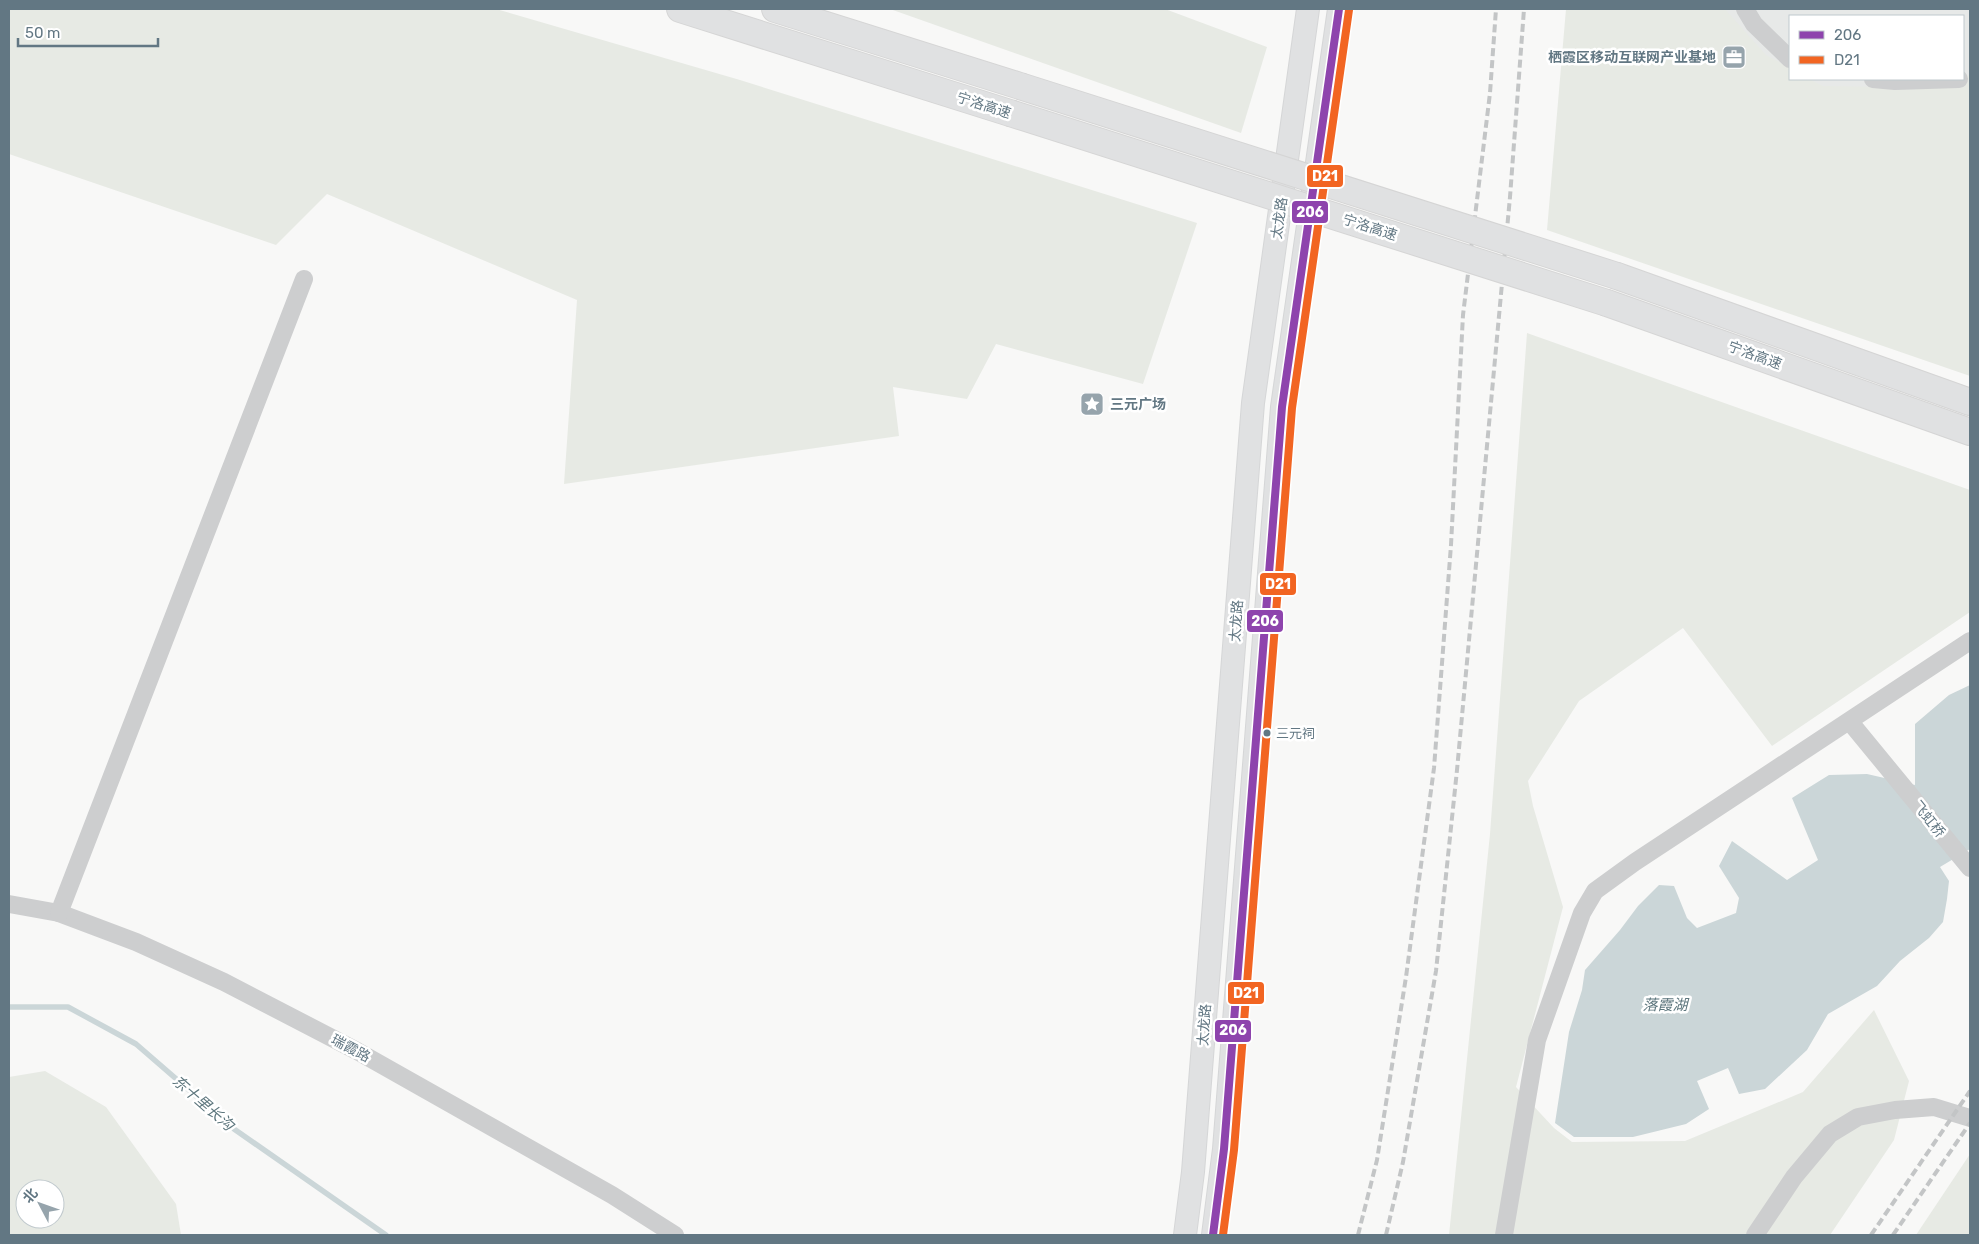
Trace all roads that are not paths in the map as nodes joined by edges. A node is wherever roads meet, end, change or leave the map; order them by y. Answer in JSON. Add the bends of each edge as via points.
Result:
{"nodes":[{"id":1,"x":680,"y":9,"type":"edge"},
{"id":2,"x":775,"y":9,"type":"edge"},
{"id":3,"x":1308,"y":9,"type":"edge"},
{"id":4,"x":1339,"y":9,"type":"edge"},
{"id":5,"x":1746,"y":9,"type":"edge"},
{"id":6,"x":1789,"y":58,"type":"edge"},
{"id":7,"x":304,"y":279,"type":"dead end"},
{"id":8,"x":1970,"y":402,"type":"edge"},
{"id":9,"x":1970,"y":432,"type":"edge"},
{"id":10,"x":1970,"y":641,"type":"edge"},
{"id":11,"x":1850,"y":722,"type":"junction"},
{"id":12,"x":1967,"y":864,"type":"edge"},
{"id":13,"x":9,"y":904,"type":"edge"},
{"id":14,"x":59,"y":913,"type":"junction"},
{"id":15,"x":1970,"y":1118,"type":"edge"},
{"id":16,"x":675,"y":1235,"type":"edge"},
{"id":17,"x":1185,"y":1235,"type":"edge"},
{"id":18,"x":1213,"y":1235,"type":"edge"},
{"id":19,"x":1504,"y":1235,"type":"edge"},
{"id":20,"x":1755,"y":1235,"type":"edge"}],
"edges":[{"from":1,"to":9,"type":"highway","name":"宁洛高速","bridge":true,"via":[[1607,302]]},
{"from":2,"to":8,"type":"highway","name":"宁洛高速","bridge":true,"via":[[1617,276]]},
{"from":3,"to":17,"type":"main road","name":"太龙路","via":[[1253,403],[1194,1162]]},
{"from":4,"to":18,"type":"main road","name":"太龙路","via":[[1282,407],[1225,1139]]},
{"from":5,"to":6,"type":"street","via":[[1754,24]]},
{"from":7,"to":14,"type":"street"},
{"from":10,"to":11,"type":"street"},
{"from":11,"to":12,"type":"street","name":"飞虹桥"},
{"from":11,"to":19,"type":"street","via":[[1595,891],[1582,913],[1538,1040]]},
{"from":13,"to":14,"type":"street","name":"瑞霞路"},
{"from":14,"to":16,"type":"street","name":"瑞霞路","via":[[136,942],[224,982],[357,1051],[612,1195]]},
{"from":15,"to":20,"type":"street","via":[[1934,1107],[1895,1110],[1858,1118],[1830,1134],[1794,1178]]}]}
